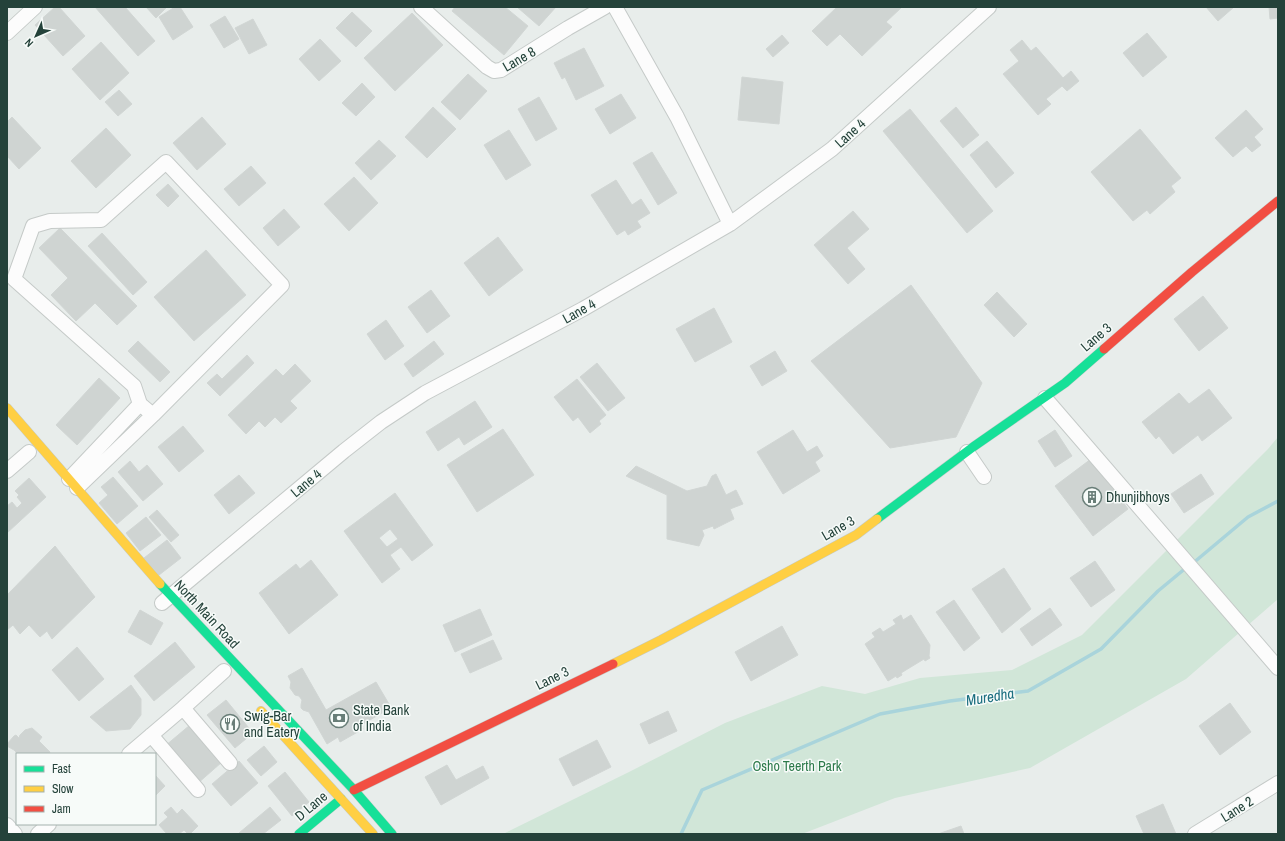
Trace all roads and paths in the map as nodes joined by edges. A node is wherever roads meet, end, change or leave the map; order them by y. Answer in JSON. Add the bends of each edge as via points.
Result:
{"nodes":[{"id":1,"x":35,"y":7,"type":"edge"},
{"id":2,"x":421,"y":7,"type":"edge"},
{"id":3,"x":606,"y":7,"type":"edge"},
{"id":4,"x":989,"y":7,"type":"edge"},
{"id":5,"x":7,"y":33,"type":"edge"},
{"id":6,"x":1278,"y":201,"type":"edge"},
{"id":7,"x":730,"y":224,"type":"junction"},
{"id":8,"x":1045,"y":398,"type":"junction"},
{"id":9,"x":140,"y":404,"type":"junction"},
{"id":10,"x":7,"y":408,"type":"edge"},
{"id":11,"x":153,"y":415,"type":"junction"},
{"id":12,"x":29,"y":452,"type":"dead end"},
{"id":13,"x":967,"y":452,"type":"junction"},
{"id":14,"x":7,"y":471,"type":"edge"},
{"id":15,"x":984,"y":477,"type":"dead end"},
{"id":16,"x":73,"y":483,"type":"junction"},
{"id":17,"x":164,"y":602,"type":"junction"},
{"id":18,"x":1278,"y":668,"type":"edge"},
{"id":19,"x":224,"y":671,"type":"dead end"},
{"id":20,"x":185,"y":706,"type":"junction"},
{"id":21,"x":256,"y":706,"type":"dead end"},
{"id":22,"x":150,"y":735,"type":"junction"},
{"id":23,"x":130,"y":753,"type":"edge"},
{"id":24,"x":232,"y":761,"type":"dead end"},
{"id":25,"x":1278,"y":783,"type":"edge"},
{"id":26,"x":198,"y":790,"type":"dead end"},
{"id":27,"x":354,"y":790,"type":"junction"},
{"id":28,"x":341,"y":798,"type":"junction"},
{"id":29,"x":48,"y":825,"type":"edge"},
{"id":30,"x":7,"y":826,"type":"edge"},
{"id":31,"x":15,"y":834,"type":"edge"},
{"id":32,"x":38,"y":834,"type":"edge"},
{"id":33,"x":299,"y":834,"type":"edge"},
{"id":34,"x":373,"y":834,"type":"edge"},
{"id":35,"x":392,"y":834,"type":"edge"},
{"id":36,"x":1195,"y":834,"type":"edge"}],
"edges":[{"from":1,"to":5,"type":"street"},
{"from":2,"to":3,"type":"street","name":"Lane 8","via":[[494,71],[512,64]]},
{"from":3,"to":7,"type":"street","via":[[677,116]]},
{"from":4,"to":7,"type":"street","name":"Lane 4","via":[[832,149]]},
{"from":6,"to":8,"type":"street","name":"Lane 3"},
{"from":7,"to":17,"type":"street","name":"Lane 4","via":[[583,309],[425,394],[381,422]]},
{"from":8,"to":13,"type":"street","name":"Lane 3"},
{"from":8,"to":18,"type":"street"},
{"from":9,"to":11,"type":"street"},
{"from":9,"to":11,"type":"street","via":[[134,386],[14,279],[33,226],[50,221],[101,220],[166,162],[282,285]]},
{"from":9,"to":16,"type":"street"},
{"from":10,"to":16,"type":"street","name":"North Main Road"},
{"from":11,"to":16,"type":"street"},
{"from":12,"to":14,"type":"street"},
{"from":13,"to":15,"type":"street"},
{"from":13,"to":27,"type":"street","name":"Lane 3","via":[[856,535],[661,640]]},
{"from":16,"to":17,"type":"street","name":"North Main Road"},
{"from":17,"to":27,"type":"street","name":"North Main Road"},
{"from":19,"to":20,"type":"street"},
{"from":20,"to":22,"type":"street"},
{"from":20,"to":24,"type":"street"},
{"from":21,"to":28,"type":"street"},
{"from":22,"to":23,"type":"street"},
{"from":22,"to":26,"type":"street"},
{"from":25,"to":36,"type":"street","name":"Lane 2"},
{"from":27,"to":35,"type":"street","name":"North Main Road"},
{"from":28,"to":33,"type":"street","name":"D Lane"},
{"from":28,"to":34,"type":"street"},
{"from":29,"to":32,"type":"street"},
{"from":30,"to":31,"type":"street"}]}
